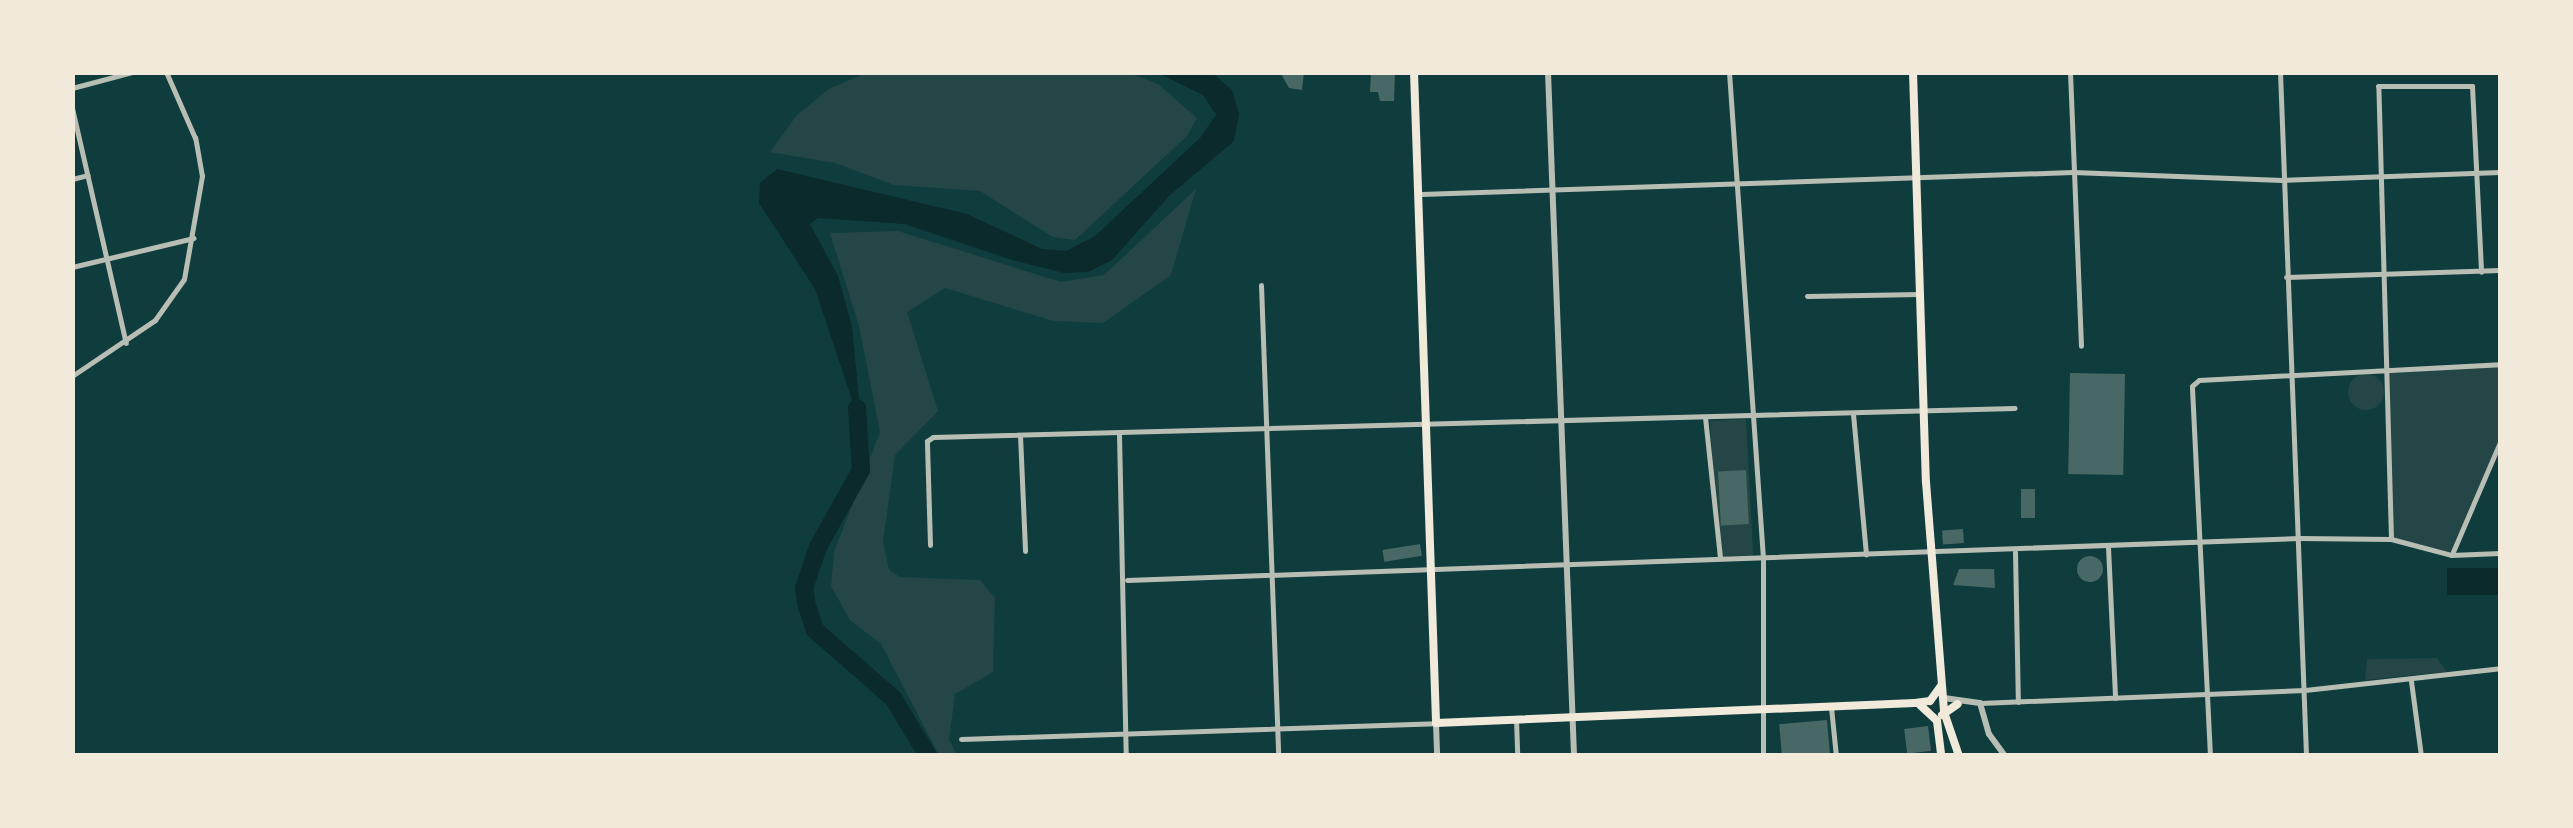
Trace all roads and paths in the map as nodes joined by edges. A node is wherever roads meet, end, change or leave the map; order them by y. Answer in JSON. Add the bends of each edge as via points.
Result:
{"nodes":[{"id":1,"x":132,"y":72,"type":"edge"},
{"id":2,"x":166,"y":72,"type":"edge"},
{"id":3,"x":1414,"y":72,"type":"edge"},
{"id":4,"x":1548,"y":72,"type":"edge"},
{"id":5,"x":1729,"y":72,"type":"edge"},
{"id":6,"x":1913,"y":72,"type":"edge"},
{"id":7,"x":2070,"y":72,"type":"edge"},
{"id":8,"x":2280,"y":72,"type":"edge"},
{"id":9,"x":2442,"y":72,"type":"edge"},
{"id":10,"x":2443,"y":85,"type":"junction"},
{"id":11,"x":72,"y":88,"type":"edge"},
{"id":12,"x":72,"y":108,"type":"edge"},
{"id":13,"x":2074,"y":172,"type":"junction"},
{"id":14,"x":2477,"y":172,"type":"junction"},
{"id":15,"x":2500,"y":172,"type":"edge"},
{"id":16,"x":88,"y":175,"type":"junction"},
{"id":17,"x":2380,"y":176,"type":"junction"},
{"id":18,"x":72,"y":179,"type":"edge"},
{"id":19,"x":1917,"y":179,"type":"junction"},
{"id":20,"x":2282,"y":180,"type":"junction"},
{"id":21,"x":1736,"y":186,"type":"junction"},
{"id":22,"x":1554,"y":193,"type":"junction"},
{"id":23,"x":1421,"y":194,"type":"junction"},
{"id":24,"x":194,"y":238,"type":"junction"},
{"id":25,"x":105,"y":258,"type":"junction"},
{"id":26,"x":72,"y":266,"type":"edge"},
{"id":27,"x":2500,"y":270,"type":"edge"},
{"id":28,"x":2481,"y":272,"type":"junction"},
{"id":29,"x":2383,"y":275,"type":"junction"},
{"id":30,"x":2286,"y":277,"type":"junction"},
{"id":31,"x":1261,"y":285,"type":"dead end"},
{"id":32,"x":1920,"y":294,"type":"junction"},
{"id":33,"x":1806,"y":296,"type":"dead end"},
{"id":34,"x":126,"y":343,"type":"junction"},
{"id":35,"x":2081,"y":346,"type":"dead end"},
{"id":36,"x":2500,"y":364,"type":"edge"},
{"id":37,"x":2386,"y":372,"type":"junction"},
{"id":38,"x":72,"y":376,"type":"edge"},
{"id":39,"x":2290,"y":376,"type":"junction"},
{"id":40,"x":2016,"y":408,"type":"dead end"},
{"id":41,"x":1923,"y":411,"type":"junction"},
{"id":42,"x":1853,"y":414,"type":"junction"},
{"id":43,"x":1705,"y":416,"type":"junction"},
{"id":44,"x":1749,"y":416,"type":"junction"},
{"id":45,"x":1562,"y":420,"type":"junction"},
{"id":46,"x":1426,"y":426,"type":"junction"},
{"id":47,"x":1267,"y":429,"type":"junction"},
{"id":48,"x":1119,"y":434,"type":"junction"},
{"id":49,"x":1020,"y":435,"type":"junction"},
{"id":50,"x":2500,"y":442,"type":"edge"},
{"id":51,"x":2298,"y":538,"type":"junction"},
{"id":52,"x":2391,"y":540,"type":"junction"},
{"id":53,"x":2202,"y":543,"type":"junction"},
{"id":54,"x":930,"y":544,"type":"dead end"},
{"id":55,"x":2108,"y":547,"type":"junction"},
{"id":56,"x":1025,"y":551,"type":"dead end"},
{"id":57,"x":1931,"y":552,"type":"junction"},
{"id":58,"x":2015,"y":552,"type":"junction"},
{"id":59,"x":2500,"y":553,"type":"edge"},
{"id":60,"x":1866,"y":554,"type":"junction"},
{"id":61,"x":2451,"y":555,"type":"junction"},
{"id":62,"x":1720,"y":558,"type":"junction"},
{"id":63,"x":1763,"y":558,"type":"junction"},
{"id":64,"x":1570,"y":564,"type":"junction"},
{"id":65,"x":1430,"y":571,"type":"junction"},
{"id":66,"x":1272,"y":576,"type":"junction"},
{"id":67,"x":1127,"y":580,"type":"junction"},
{"id":68,"x":2500,"y":668,"type":"edge"},
{"id":69,"x":2411,"y":681,"type":"junction"},
{"id":70,"x":1942,"y":686,"type":"junction"},
{"id":71,"x":2305,"y":690,"type":"junction"},
{"id":72,"x":2204,"y":694,"type":"junction"},
{"id":73,"x":1944,"y":698,"type":"junction"},
{"id":74,"x":2115,"y":698,"type":"junction"},
{"id":75,"x":2018,"y":702,"type":"junction"},
{"id":76,"x":1980,"y":703,"type":"junction"},
{"id":77,"x":1915,"y":704,"type":"junction"},
{"id":78,"x":1958,"y":704,"type":"junction"},
{"id":79,"x":1830,"y":707,"type":"junction"},
{"id":80,"x":1768,"y":710,"type":"junction"},
{"id":81,"x":1944,"y":712,"type":"junction"},
{"id":82,"x":1571,"y":716,"type":"junction"},
{"id":83,"x":1516,"y":719,"type":"junction"},
{"id":84,"x":1937,"y":722,"type":"junction"},
{"id":85,"x":1436,"y":723,"type":"junction"},
{"id":86,"x":1277,"y":728,"type":"junction"},
{"id":87,"x":1125,"y":734,"type":"junction"},
{"id":88,"x":961,"y":740,"type":"dead end"},
{"id":89,"x":1126,"y":756,"type":"edge"},
{"id":90,"x":1278,"y":756,"type":"edge"},
{"id":91,"x":1437,"y":756,"type":"edge"},
{"id":92,"x":1517,"y":756,"type":"edge"},
{"id":93,"x":1574,"y":756,"type":"edge"},
{"id":94,"x":1763,"y":756,"type":"edge"},
{"id":95,"x":1836,"y":756,"type":"edge"},
{"id":96,"x":1941,"y":756,"type":"edge"},
{"id":97,"x":1959,"y":756,"type":"edge"},
{"id":98,"x":2005,"y":756,"type":"edge"},
{"id":99,"x":2210,"y":756,"type":"edge"},
{"id":100,"x":2306,"y":756,"type":"edge"},
{"id":101,"x":2421,"y":756,"type":"edge"}],
"edges":[{"from":1,"to":11,"type":"street"},
{"from":2,"to":24,"type":"street","via":[[202,176]]},
{"from":3,"to":23,"type":"main road"},
{"from":4,"to":22,"type":"street"},
{"from":5,"to":21,"type":"street"},
{"from":6,"to":19,"type":"main road"},
{"from":7,"to":13,"type":"street"},
{"from":8,"to":20,"type":"street"},
{"from":9,"to":10,"type":"street"},
{"from":10,"to":14,"type":"street","via":[[2472,86]]},
{"from":10,"to":17,"type":"street","via":[[2378,86]]},
{"from":12,"to":16,"type":"street"},
{"from":13,"to":19,"type":"street"},
{"from":13,"to":20,"type":"street"},
{"from":13,"to":35,"type":"street"},
{"from":14,"to":15,"type":"street"},
{"from":14,"to":17,"type":"street"},
{"from":14,"to":28,"type":"street"},
{"from":16,"to":18,"type":"street"},
{"from":16,"to":25,"type":"street"},
{"from":17,"to":20,"type":"street"},
{"from":17,"to":29,"type":"street"},
{"from":19,"to":21,"type":"street"},
{"from":19,"to":32,"type":"main road"},
{"from":20,"to":30,"type":"street"},
{"from":21,"to":22,"type":"street"},
{"from":21,"to":44,"type":"street"},
{"from":22,"to":23,"type":"street"},
{"from":22,"to":45,"type":"street"},
{"from":23,"to":46,"type":"main road"},
{"from":24,"to":25,"type":"street"},
{"from":24,"to":34,"type":"street","via":[[176,295]]},
{"from":25,"to":26,"type":"street"},
{"from":25,"to":34,"type":"street"},
{"from":27,"to":28,"type":"street"},
{"from":28,"to":29,"type":"street"},
{"from":29,"to":30,"type":"street"},
{"from":29,"to":37,"type":"street"},
{"from":30,"to":39,"type":"street"},
{"from":31,"to":47,"type":"street"},
{"from":32,"to":33,"type":"street"},
{"from":32,"to":41,"type":"main road"},
{"from":34,"to":38,"type":"street"},
{"from":36,"to":37,"type":"street"},
{"from":37,"to":39,"type":"street"},
{"from":37,"to":52,"type":"street"},
{"from":39,"to":51,"type":"street"},
{"from":39,"to":53,"type":"street","via":[[2199,380],[2191,389]]},
{"from":40,"to":41,"type":"street"},
{"from":41,"to":42,"type":"street"},
{"from":41,"to":57,"type":"main road"},
{"from":42,"to":44,"type":"street"},
{"from":42,"to":60,"type":"street"},
{"from":43,"to":44,"type":"street"},
{"from":43,"to":45,"type":"street"},
{"from":43,"to":62,"type":"street"},
{"from":44,"to":63,"type":"street"},
{"from":45,"to":46,"type":"street"},
{"from":45,"to":64,"type":"street"},
{"from":46,"to":47,"type":"street"},
{"from":46,"to":65,"type":"main road"},
{"from":47,"to":48,"type":"street"},
{"from":47,"to":66,"type":"street"},
{"from":48,"to":49,"type":"street"},
{"from":48,"to":67,"type":"street"},
{"from":49,"to":54,"type":"street","via":[[927,441]]},
{"from":49,"to":56,"type":"street"},
{"from":50,"to":61,"type":"street"},
{"from":51,"to":52,"type":"street"},
{"from":51,"to":53,"type":"street"},
{"from":51,"to":71,"type":"street"},
{"from":52,"to":61,"type":"street"},
{"from":53,"to":55,"type":"street"},
{"from":53,"to":72,"type":"street"},
{"from":55,"to":58,"type":"street"},
{"from":55,"to":74,"type":"street"},
{"from":57,"to":58,"type":"street"},
{"from":57,"to":60,"type":"street"},
{"from":57,"to":70,"type":"main road"},
{"from":58,"to":75,"type":"street"},
{"from":59,"to":61,"type":"street"},
{"from":60,"to":63,"type":"street"},
{"from":62,"to":63,"type":"street"},
{"from":62,"to":64,"type":"street"},
{"from":63,"to":80,"type":"street"},
{"from":64,"to":65,"type":"street"},
{"from":64,"to":82,"type":"street"},
{"from":65,"to":66,"type":"street"},
{"from":65,"to":85,"type":"main road"},
{"from":66,"to":67,"type":"street"},
{"from":66,"to":86,"type":"street"},
{"from":67,"to":87,"type":"street"},
{"from":68,"to":69,"type":"street"},
{"from":69,"to":71,"type":"street"},
{"from":69,"to":101,"type":"street"},
{"from":70,"to":73,"type":"main road"},
{"from":70,"to":77,"type":"main road","via":[[1930,701]]},
{"from":71,"to":72,"type":"street"},
{"from":71,"to":100,"type":"street"},
{"from":72,"to":74,"type":"street"},
{"from":72,"to":99,"type":"street"},
{"from":73,"to":78,"type":"street"},
{"from":73,"to":81,"type":"main road"},
{"from":74,"to":75,"type":"street"},
{"from":75,"to":76,"type":"street"},
{"from":76,"to":78,"type":"street"},
{"from":76,"to":98,"type":"street","via":[[1989,734]]},
{"from":77,"to":79,"type":"main road"},
{"from":77,"to":84,"type":"main road"},
{"from":78,"to":81,"type":"main road"},
{"from":79,"to":80,"type":"main road"},
{"from":79,"to":95,"type":"street"},
{"from":80,"to":82,"type":"main road"},
{"from":80,"to":94,"type":"street"},
{"from":81,"to":84,"type":"main road"},
{"from":81,"to":97,"type":"main road"},
{"from":82,"to":83,"type":"main road"},
{"from":82,"to":93,"type":"street"},
{"from":83,"to":85,"type":"main road"},
{"from":83,"to":92,"type":"street"},
{"from":84,"to":96,"type":"main road"},
{"from":85,"to":86,"type":"street"},
{"from":85,"to":91,"type":"street"},
{"from":86,"to":87,"type":"street"},
{"from":86,"to":90,"type":"street"},
{"from":87,"to":88,"type":"street"},
{"from":87,"to":89,"type":"street"}]}
